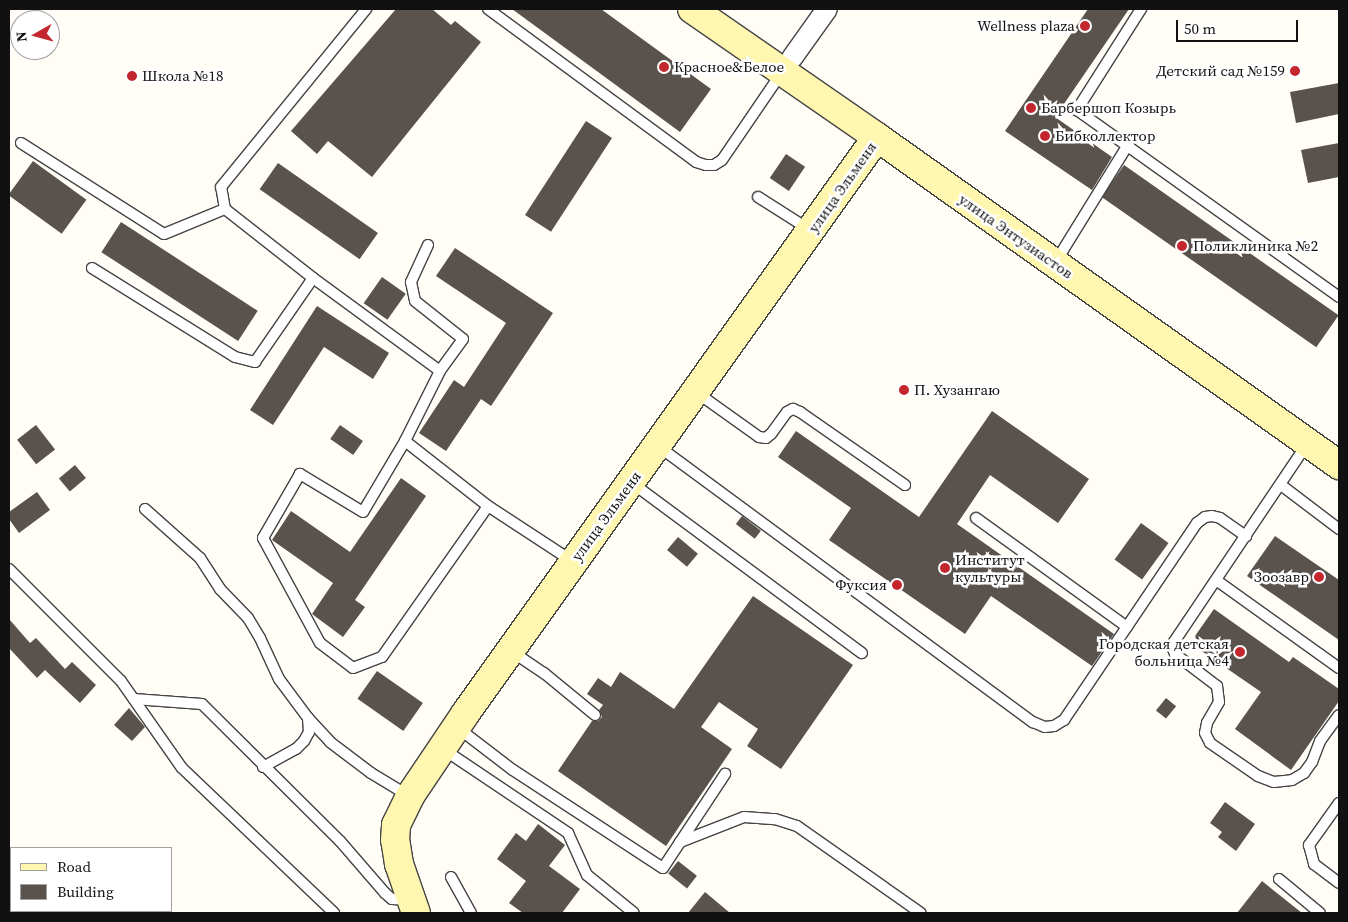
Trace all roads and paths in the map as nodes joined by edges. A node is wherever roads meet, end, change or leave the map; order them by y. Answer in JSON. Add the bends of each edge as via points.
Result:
{"nodes":[{"id":1,"x":366,"y":9,"type":"edge"},
{"id":2,"x":488,"y":9,"type":"edge"},
{"id":3,"x":692,"y":9,"type":"edge"},
{"id":4,"x":720,"y":9,"type":"edge"},
{"id":5,"x":827,"y":9,"type":"edge"},
{"id":6,"x":1141,"y":9,"type":"edge"},
{"id":7,"x":787,"y":65,"type":"junction"},
{"id":8,"x":877,"y":137,"type":"junction"},
{"id":9,"x":21,"y":143,"type":"dead end"},
{"id":10,"x":1126,"y":148,"type":"junction"},
{"id":11,"x":758,"y":197,"type":"dead end"},
{"id":12,"x":225,"y":209,"type":"junction"},
{"id":13,"x":811,"y":230,"type":"junction"},
{"id":14,"x":428,"y":245,"type":"dead end"},
{"id":15,"x":1058,"y":256,"type":"junction"},
{"id":16,"x":92,"y":268,"type":"dead end"},
{"id":17,"x":313,"y":278,"type":"junction"},
{"id":18,"x":1339,"y":297,"type":"edge"},
{"id":19,"x":440,"y":372,"type":"junction"},
{"id":20,"x":696,"y":392,"type":"junction"},
{"id":21,"x":1312,"y":436,"type":"junction"},
{"id":22,"x":405,"y":441,"type":"junction"},
{"id":23,"x":657,"y":446,"type":"junction"},
{"id":24,"x":1339,"y":446,"type":"edge"},
{"id":25,"x":1339,"y":465,"type":"edge"},
{"id":26,"x":631,"y":482,"type":"junction"},
{"id":27,"x":905,"y":485,"type":"dead end"},
{"id":28,"x":1281,"y":485,"type":"junction"},
{"id":29,"x":488,"y":506,"type":"junction"},
{"id":30,"x":145,"y":509,"type":"dead end"},
{"id":31,"x":976,"y":518,"type":"dead end"},
{"id":32,"x":1339,"y":529,"type":"edge"},
{"id":33,"x":1246,"y":536,"type":"junction"},
{"id":34,"x":573,"y":562,"type":"junction"},
{"id":35,"x":9,"y":569,"type":"edge"},
{"id":36,"x":1216,"y":580,"type":"junction"},
{"id":37,"x":1127,"y":628,"type":"junction"},
{"id":38,"x":511,"y":651,"type":"junction"},
{"id":39,"x":862,"y":653,"type":"dead end"},
{"id":40,"x":1339,"y":668,"type":"edge"},
{"id":41,"x":134,"y":699,"type":"junction"},
{"id":42,"x":595,"y":715,"type":"dead end"},
{"id":43,"x":1339,"y":715,"type":"edge"},
{"id":44,"x":308,"y":718,"type":"junction"},
{"id":45,"x":449,"y":738,"type":"junction"},
{"id":46,"x":263,"y":767,"type":"junction"},
{"id":47,"x":725,"y":774,"type":"dead end"},
{"id":48,"x":410,"y":796,"type":"junction"},
{"id":49,"x":1339,"y":803,"type":"edge"},
{"id":50,"x":680,"y":842,"type":"junction"},
{"id":51,"x":451,"y":878,"type":"dead end"},
{"id":52,"x":1279,"y":879,"type":"dead end"},
{"id":53,"x":1339,"y":883,"type":"edge"},
{"id":54,"x":414,"y":907,"type":"edge"},
{"id":55,"x":334,"y":913,"type":"edge"},
{"id":56,"x":471,"y":913,"type":"edge"},
{"id":57,"x":634,"y":913,"type":"edge"},
{"id":58,"x":921,"y":913,"type":"edge"},
{"id":59,"x":1320,"y":913,"type":"edge"}],
"edges":[{"from":1,"to":12,"type":"lane","via":[[221,187]]},
{"from":2,"to":7,"type":"lane","via":[[706,166],[722,160]]},
{"from":3,"to":7,"type":"main road","name":"улица Энтузиастов"},
{"from":4,"to":7,"type":"main road","name":"улица Энтузиастов"},
{"from":5,"to":7,"type":"street"},
{"from":6,"to":10,"type":"lane","via":[[1077,110]]},
{"from":7,"to":8,"type":"main road","name":"улица Энтузиастов"},
{"from":7,"to":15,"type":"main road","name":"улица Энтузиастов"},
{"from":8,"to":13,"type":"main road","name":"улица Эльменя"},
{"from":8,"to":15,"type":"main road","name":"улица Энтузиастов"},
{"from":9,"to":12,"type":"lane","via":[[164,234]]},
{"from":10,"to":15,"type":"lane"},
{"from":10,"to":18,"type":"lane"},
{"from":11,"to":13,"type":"lane"},
{"from":12,"to":17,"type":"lane"},
{"from":13,"to":20,"type":"main road","name":"улица Эльменя"},
{"from":14,"to":19,"type":"lane","via":[[411,282],[415,301],[463,340]]},
{"from":15,"to":21,"type":"main road","name":"улица Энтузиастов"},
{"from":16,"to":17,"type":"lane","via":[[235,357],[255,362]]},
{"from":17,"to":19,"type":"lane"},
{"from":19,"to":22,"type":"lane"},
{"from":20,"to":23,"type":"main road","name":"улица Эльменя"},
{"from":20,"to":27,"type":"lane","via":[[759,437],[766,438],[771,434],[787,412],[794,409]]},
{"from":21,"to":24,"type":"main road","name":"улица Энтузиастов"},
{"from":21,"to":25,"type":"main road","name":"улица Энтузиастов"},
{"from":21,"to":28,"type":"lane"},
{"from":22,"to":29,"type":"lane"},
{"from":22,"to":29,"type":"lane","via":[[363,512],[300,474],[263,538],[320,644],[353,668],[382,657]]},
{"from":23,"to":26,"type":"main road","name":"улица Эльменя"},
{"from":23,"to":37,"type":"lane","via":[[1033,722],[1045,727],[1064,720]]},
{"from":26,"to":34,"type":"main road","name":"улица Эльменя"},
{"from":26,"to":39,"type":"lane"},
{"from":28,"to":32,"type":"lane"},
{"from":28,"to":33,"type":"lane"},
{"from":29,"to":34,"type":"lane"},
{"from":30,"to":44,"type":"lane","via":[[200,558],[220,589],[248,618],[279,679]]},
{"from":31,"to":37,"type":"lane"},
{"from":33,"to":36,"type":"lane"},
{"from":33,"to":37,"type":"lane","via":[[1220,518],[1204,517]]},
{"from":34,"to":38,"type":"main road","name":"улица Эльменя"},
{"from":35,"to":41,"type":"lane","via":[[121,680]]},
{"from":36,"to":40,"type":"lane"},
{"from":36,"to":43,"type":"lane","via":[[1174,642],[1173,649],[1175,654],[1217,686],[1220,702],[1207,722],[1205,733],[1210,743],[1258,776],[1274,782],[1292,780],[1304,773],[1312,762],[1320,741]]},
{"from":38,"to":42,"type":"lane"},
{"from":38,"to":45,"type":"main road","name":"улица Эльменя"},
{"from":41,"to":46,"type":"lane","via":[[202,704]]},
{"from":41,"to":55,"type":"lane","via":[[182,768]]},
{"from":44,"to":46,"type":"lane","via":[[309,732],[304,741]]},
{"from":44,"to":48,"type":"lane","via":[[330,742],[371,773]]},
{"from":45,"to":48,"type":"main road","name":"улица Эльменя"},
{"from":45,"to":50,"type":"lane","via":[[514,770],[663,868]]},
{"from":45,"to":57,"type":"lane","via":[[568,833],[587,875]]},
{"from":46,"to":54,"type":"lane","via":[[340,840],[385,893]]},
{"from":47,"to":50,"type":"lane"},
{"from":48,"to":54,"type":"main road","name":"улица Эльменя","via":[[398,818],[395,840],[399,864]]},
{"from":49,"to":53,"type":"lane","via":[[1309,845],[1314,864]]},
{"from":50,"to":58,"type":"lane","via":[[744,817],[775,819],[797,826]]},
{"from":51,"to":56,"type":"lane"},
{"from":52,"to":59,"type":"lane"}]}
